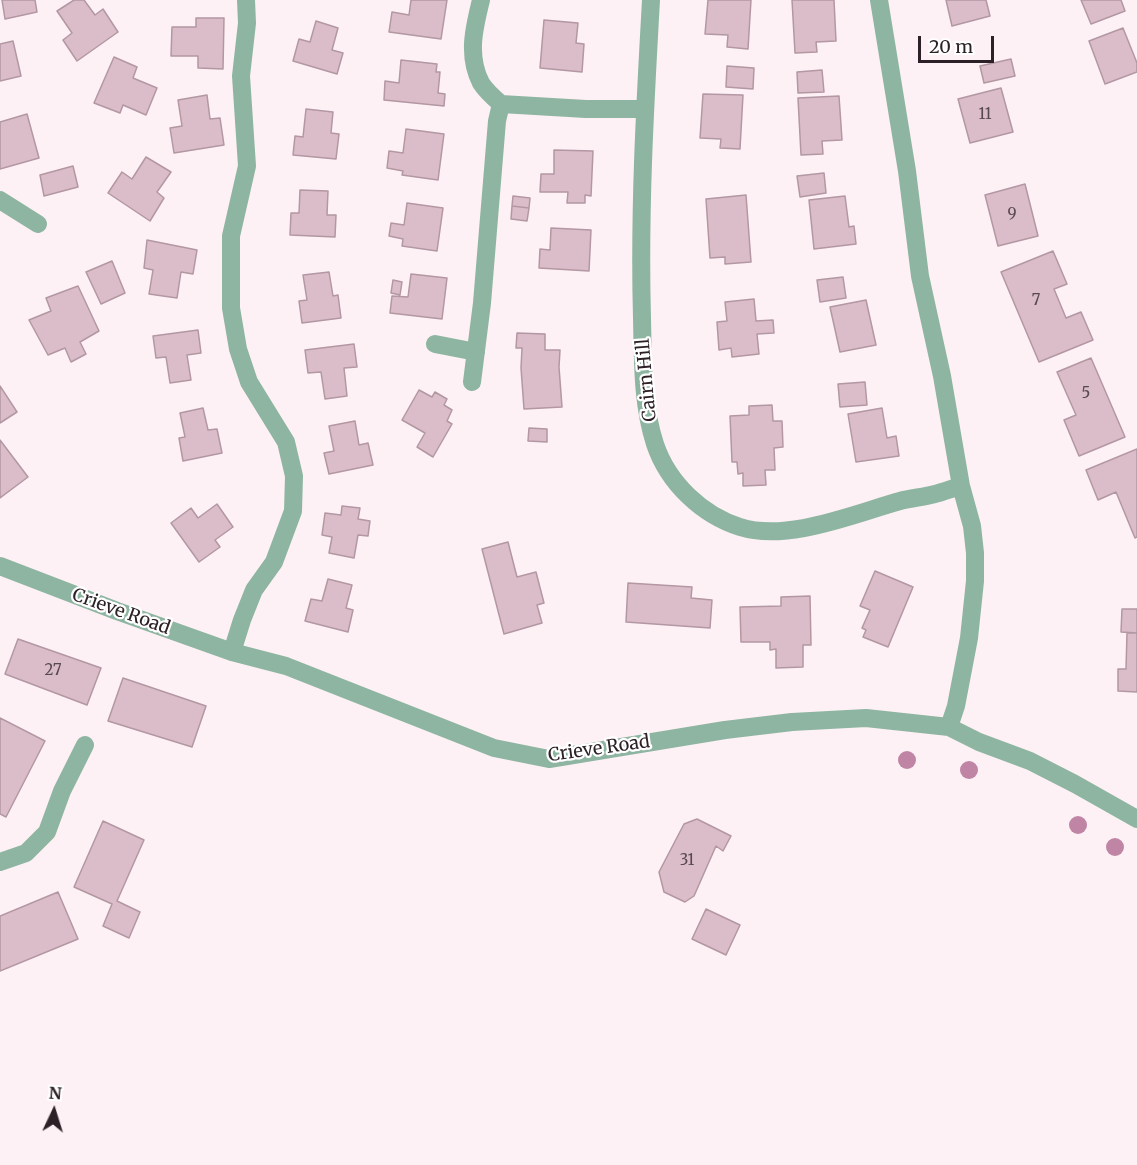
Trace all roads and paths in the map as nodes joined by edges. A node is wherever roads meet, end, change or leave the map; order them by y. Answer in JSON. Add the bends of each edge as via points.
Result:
{"nodes":[{"id":1,"x":246,"y":0,"type":"edge"},
{"id":2,"x":481,"y":0,"type":"edge"},
{"id":3,"x":651,"y":0,"type":"edge"},
{"id":4,"x":879,"y":0,"type":"edge"},
{"id":5,"x":501,"y":104,"type":"junction"},
{"id":6,"x":645,"y":109,"type":"junction"},
{"id":7,"x":0,"y":200,"type":"edge"},
{"id":8,"x":38,"y":224,"type":"dead end"},
{"id":9,"x":435,"y":344,"type":"dead end"},
{"id":10,"x":476,"y":352,"type":"junction"},
{"id":11,"x":472,"y":382,"type":"dead end"},
{"id":12,"x":961,"y":486,"type":"junction"},
{"id":13,"x":0,"y":566,"type":"edge"},
{"id":14,"x":232,"y":652,"type":"junction"},
{"id":15,"x":949,"y":727,"type":"junction"},
{"id":16,"x":85,"y":745,"type":"dead end"},
{"id":17,"x":1137,"y":819,"type":"edge"},
{"id":18,"x":0,"y":862,"type":"edge"}],
"edges":[{"from":1,"to":14,"type":"street","via":[[241,76],[248,166],[231,236],[231,308],[249,382],[286,442],[294,476],[293,511],[274,562],[254,590]]},
{"from":2,"to":5,"type":"street","via":[[472,50],[482,84]]},
{"from":3,"to":6,"type":"street","name":"Cairn Hill"},
{"from":4,"to":12,"type":"street","via":[[920,276]]},
{"from":5,"to":6,"type":"street","via":[[586,110]]},
{"from":5,"to":10,"type":"street"},
{"from":6,"to":12,"type":"street","name":"Cairn Hill","via":[[640,264],[643,369],[647,413],[656,446],[670,475],[690,498],[714,516],[742,528],[772,532],[803,529]]},
{"from":7,"to":8,"type":"street"},
{"from":9,"to":10,"type":"street"},
{"from":10,"to":11,"type":"street"},
{"from":12,"to":15,"type":"street","via":[[972,526],[975,581],[969,638]]},
{"from":13,"to":14,"type":"street","name":"Crieve Road"},
{"from":14,"to":15,"type":"street","name":"Crieve Road","via":[[286,666],[494,748],[549,759],[792,723],[866,718]]},
{"from":15,"to":17,"type":"street","name":"Crieve Road","via":[[1030,761]]},
{"from":16,"to":18,"type":"street","via":[[47,832],[26,852]]}]}
